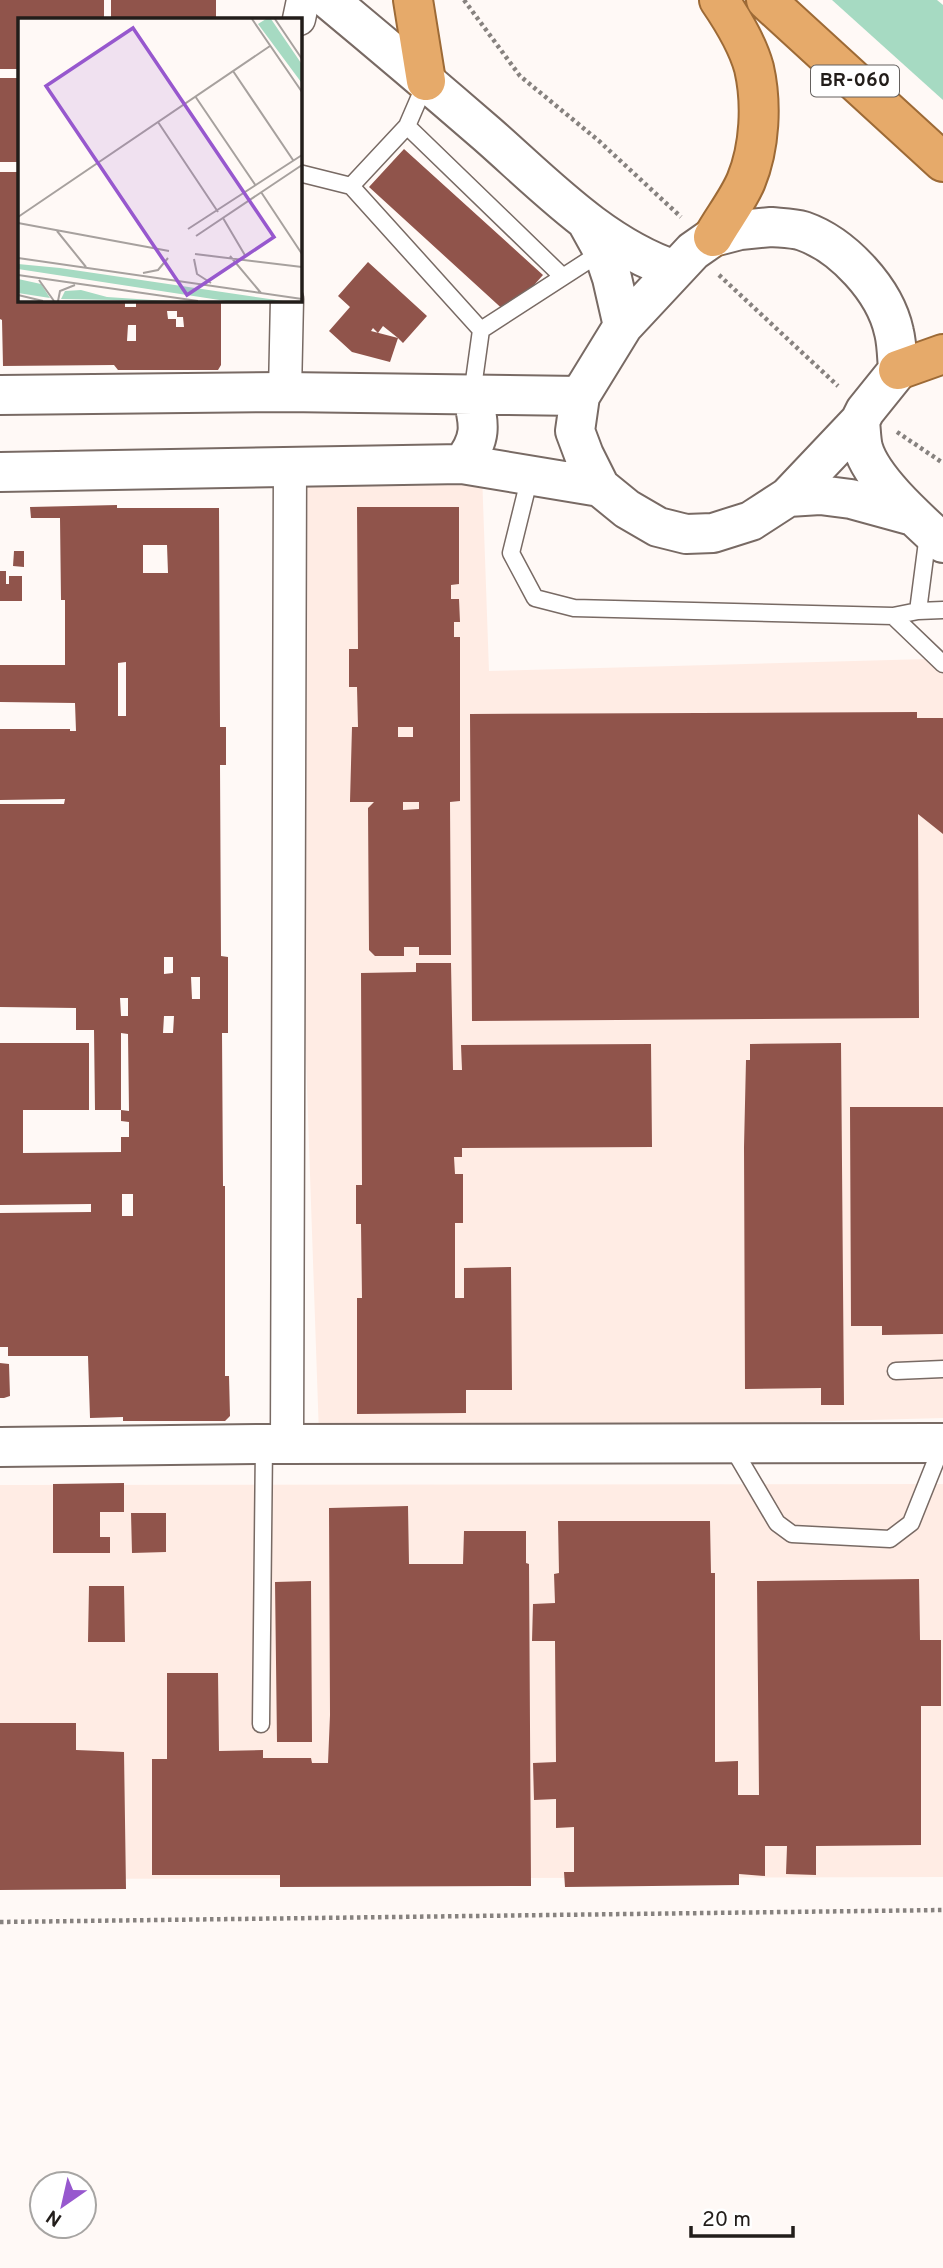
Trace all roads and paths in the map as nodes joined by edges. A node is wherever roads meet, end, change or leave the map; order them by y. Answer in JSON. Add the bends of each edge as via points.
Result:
{"nodes":[{"id":1,"x":303,"y":0,"type":"edge"},
{"id":2,"x":329,"y":0,"type":"edge"},
{"id":3,"x":413,"y":0,"type":"edge"},
{"id":4,"x":719,"y":0,"type":"edge"},
{"id":5,"x":766,"y":0,"type":"edge"},
{"id":6,"x":299,"y":18,"type":"edge"},
{"id":7,"x":426,"y":80,"type":"junction"},
{"id":8,"x":407,"y":126,"type":"junction"},
{"id":9,"x":943,"y":162,"type":"edge"},
{"id":10,"x":301,"y":174,"type":"edge"},
{"id":11,"x":351,"y":186,"type":"junction"},
{"id":12,"x":595,"y":236,"type":"junction"},
{"id":13,"x":713,"y":237,"type":"junction"},
{"id":14,"x":675,"y":270,"type":"junction"},
{"id":15,"x":562,"y":276,"type":"junction"},
{"id":16,"x":287,"y":301,"type":"edge"},
{"id":17,"x":623,"y":327,"type":"junction"},
{"id":18,"x":481,"y":330,"type":"junction"},
{"id":19,"x":943,"y":354,"type":"edge"},
{"id":20,"x":898,"y":370,"type":"junction"},
{"id":21,"x":285,"y":391,"type":"junction"},
{"id":22,"x":0,"y":395,"type":"edge"},
{"id":23,"x":472,"y":396,"type":"junction"},
{"id":24,"x":580,"y":396,"type":"junction"},
{"id":25,"x":860,"y":421,"type":"junction"},
{"id":26,"x":461,"y":464,"type":"junction"},
{"id":27,"x":290,"y":468,"type":"junction"},
{"id":28,"x":0,"y":472,"type":"edge"},
{"id":29,"x":530,"y":475,"type":"junction"},
{"id":30,"x":600,"y":487,"type":"junction"},
{"id":31,"x":788,"y":497,"type":"junction"},
{"id":32,"x":928,"y":530,"type":"edge"},
{"id":33,"x":943,"y":610,"type":"edge"},
{"id":34,"x":918,"y":611,"type":"junction"},
{"id":35,"x":893,"y":616,"type":"junction"},
{"id":36,"x":943,"y":664,"type":"edge"},
{"id":37,"x":943,"y":1369,"type":"edge"},
{"id":38,"x":896,"y":1371,"type":"dead end"},
{"id":39,"x":943,"y":1443,"type":"edge"},
{"id":40,"x":276,"y":1444,"type":"junction"},
{"id":41,"x":730,"y":1444,"type":"junction"},
{"id":42,"x":0,"y":1447,"type":"edge"},
{"id":43,"x":261,"y":1724,"type":"dead end"},
{"id":44,"x":943,"y":1910,"type":"edge"},
{"id":45,"x":0,"y":1922,"type":"edge"}],
"edges":[{"from":1,"to":6,"type":"street"},
{"from":2,"to":7,"type":"street"},
{"from":3,"to":7,"type":"highway"},
{"from":4,"to":13,"type":"highway","via":[[753,67],[758,109],[757,145],[746,181]]},
{"from":5,"to":9,"type":"highway","number":"BR-060"},
{"from":7,"to":8,"type":"lane"},
{"from":7,"to":12,"type":"street"},
{"from":8,"to":11,"type":"lane"},
{"from":8,"to":15,"type":"lane"},
{"from":10,"to":11,"type":"lane"},
{"from":11,"to":18,"type":"lane"},
{"from":12,"to":14,"type":"street"},
{"from":12,"to":15,"type":"lane"},
{"from":12,"to":17,"type":"street","via":[[612,278]]},
{"from":13,"to":14,"type":"street"},
{"from":13,"to":20,"type":"street","via":[[771,227],[802,231],[835,248],[861,271],[879,296],[894,331]]},
{"from":14,"to":17,"type":"street"},
{"from":15,"to":18,"type":"lane"},
{"from":16,"to":21,"type":"street"},
{"from":17,"to":24,"type":"street"},
{"from":18,"to":23,"type":"lane"},
{"from":19,"to":20,"type":"highway"},
{"from":20,"to":25,"type":"street"},
{"from":21,"to":22,"type":"street"},
{"from":21,"to":23,"type":"street"},
{"from":23,"to":24,"type":"street"},
{"from":23,"to":26,"type":"street","via":[[477,442]]},
{"from":24,"to":30,"type":"street","via":[[575,431]]},
{"from":25,"to":31,"type":"street"},
{"from":25,"to":32,"type":"street","via":[[863,449],[876,473]]},
{"from":26,"to":27,"type":"street"},
{"from":26,"to":29,"type":"street"},
{"from":27,"to":28,"type":"street"},
{"from":27,"to":40,"type":"street"},
{"from":29,"to":30,"type":"street"},
{"from":29,"to":35,"type":"lane","via":[[511,553],[535,598],[574,608]]},
{"from":30,"to":31,"type":"street","via":[[658,527],[686,534],[713,533],[751,522]]},
{"from":31,"to":32,"type":"street","via":[[851,499]]},
{"from":32,"to":34,"type":"lane"},
{"from":33,"to":34,"type":"lane"},
{"from":34,"to":35,"type":"lane"},
{"from":35,"to":36,"type":"lane"},
{"from":37,"to":38,"type":"lane"},
{"from":39,"to":41,"type":"street"},
{"from":39,"to":41,"type":"lane","via":[[911,1523],[890,1539],[792,1534],[777,1523]]},
{"from":40,"to":41,"type":"street"},
{"from":40,"to":42,"type":"street"},
{"from":40,"to":43,"type":"lane"},
{"from":44,"to":45,"type":"path"}]}
